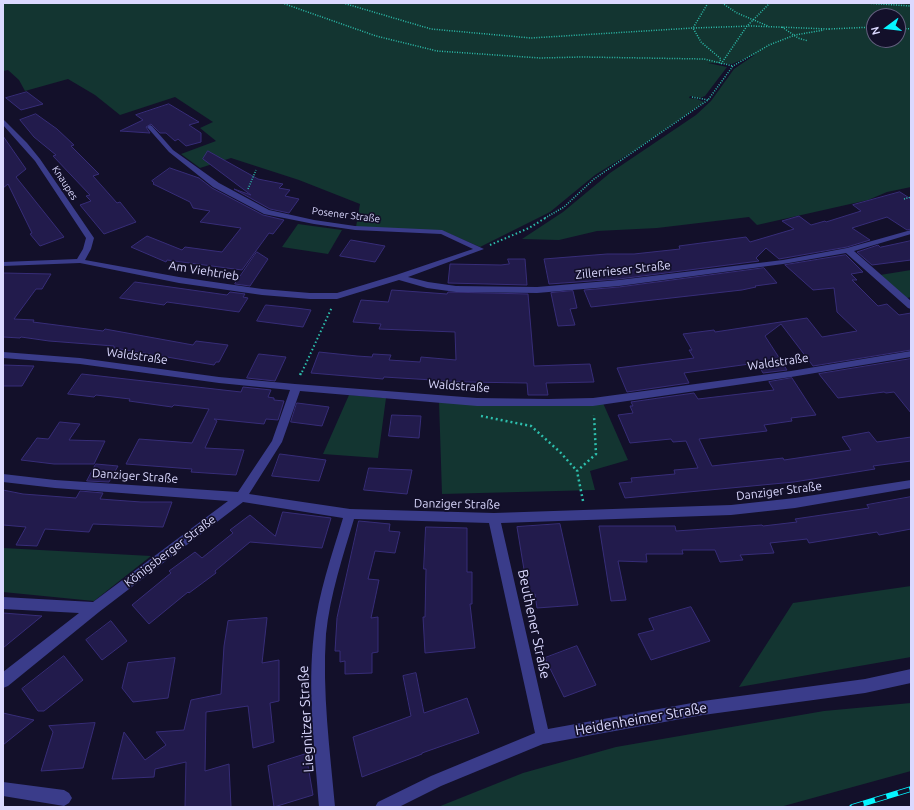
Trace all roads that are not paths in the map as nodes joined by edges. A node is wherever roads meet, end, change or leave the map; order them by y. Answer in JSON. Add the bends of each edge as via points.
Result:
{"nodes":[{"id":1,"x":3,"y":122,"type":"edge"},
{"id":2,"x":150,"y":127,"type":"dead end"},
{"id":3,"x":911,"y":232,"type":"edge"},
{"id":4,"x":848,"y":250,"type":"junction"},
{"id":5,"x":80,"y":261,"type":"junction"},
{"id":6,"x":3,"y":264,"type":"edge"},
{"id":7,"x":399,"y":278,"type":"junction"},
{"id":8,"x":911,"y":306,"type":"edge"},
{"id":9,"x":911,"y":354,"type":"edge"},
{"id":10,"x":3,"y":355,"type":"edge"},
{"id":11,"x":295,"y":387,"type":"junction"},
{"id":12,"x":3,"y":478,"type":"edge"},
{"id":13,"x":911,"y":484,"type":"edge"},
{"id":14,"x":241,"y":497,"type":"junction"},
{"id":15,"x":350,"y":514,"type":"junction"},
{"id":16,"x":494,"y":518,"type":"junction"},
{"id":17,"x":3,"y":603,"type":"edge"},
{"id":18,"x":95,"y":608,"type":"junction"},
{"id":19,"x":911,"y":676,"type":"edge"},
{"id":20,"x":3,"y":681,"type":"edge"},
{"id":21,"x":543,"y":737,"type":"junction"},
{"id":22,"x":3,"y":789,"type":"edge"},
{"id":23,"x":64,"y":798,"type":"dead end"},
{"id":24,"x":327,"y":807,"type":"edge"},
{"id":25,"x":383,"y":807,"type":"edge"}],
"edges":[{"from":1,"to":5,"type":"street","name":"Knaupes","via":[[38,160],[90,238]]},
{"from":2,"to":7,"type":"street","name":"Posener Straße","via":[[171,151],[216,185],[266,212],[355,228],[442,232],[480,249]]},
{"from":3,"to":4,"type":"street","name":"Zillerrieser Straße"},
{"from":4,"to":7,"type":"street","name":"Zillerrieser Straße","via":[[693,274],[537,290],[456,289]]},
{"from":4,"to":8,"type":"street"},
{"from":5,"to":6,"type":"street","name":"Am Viehtrieb"},
{"from":5,"to":7,"type":"street","name":"Am Viehtrieb","via":[[179,280],[310,296],[337,296]]},
{"from":9,"to":11,"type":"street","name":"Waldstraße","via":[[594,402],[467,401]]},
{"from":10,"to":11,"type":"street","name":"Waldstraße","via":[[80,361],[219,380]]},
{"from":11,"to":14,"type":"street","name":"Königsberger Straße","via":[[277,442]]},
{"from":12,"to":14,"type":"street","name":"Danziger Straße"},
{"from":13,"to":16,"type":"street","name":"Danziger Straße","via":[[795,503],[731,510]]},
{"from":14,"to":15,"type":"street","name":"Danziger Straße"},
{"from":14,"to":18,"type":"street","name":"Königsberger Straße"},
{"from":15,"to":16,"type":"street","name":"Danziger Straße"},
{"from":15,"to":24,"type":"street","name":"Liegnitzer Straße","via":[[330,581],[320,633],[318,691]]},
{"from":16,"to":21,"type":"street","name":"Beuthener Straße"},
{"from":17,"to":18,"type":"street"},
{"from":18,"to":20,"type":"street","name":"Königsberger Straße"},
{"from":19,"to":21,"type":"street","name":"Heidenheimer Straße","via":[[865,686],[703,708]]},
{"from":21,"to":25,"type":"street","name":"Heidenheimer Straße","via":[[436,781]]},
{"from":22,"to":23,"type":"street"}]}
